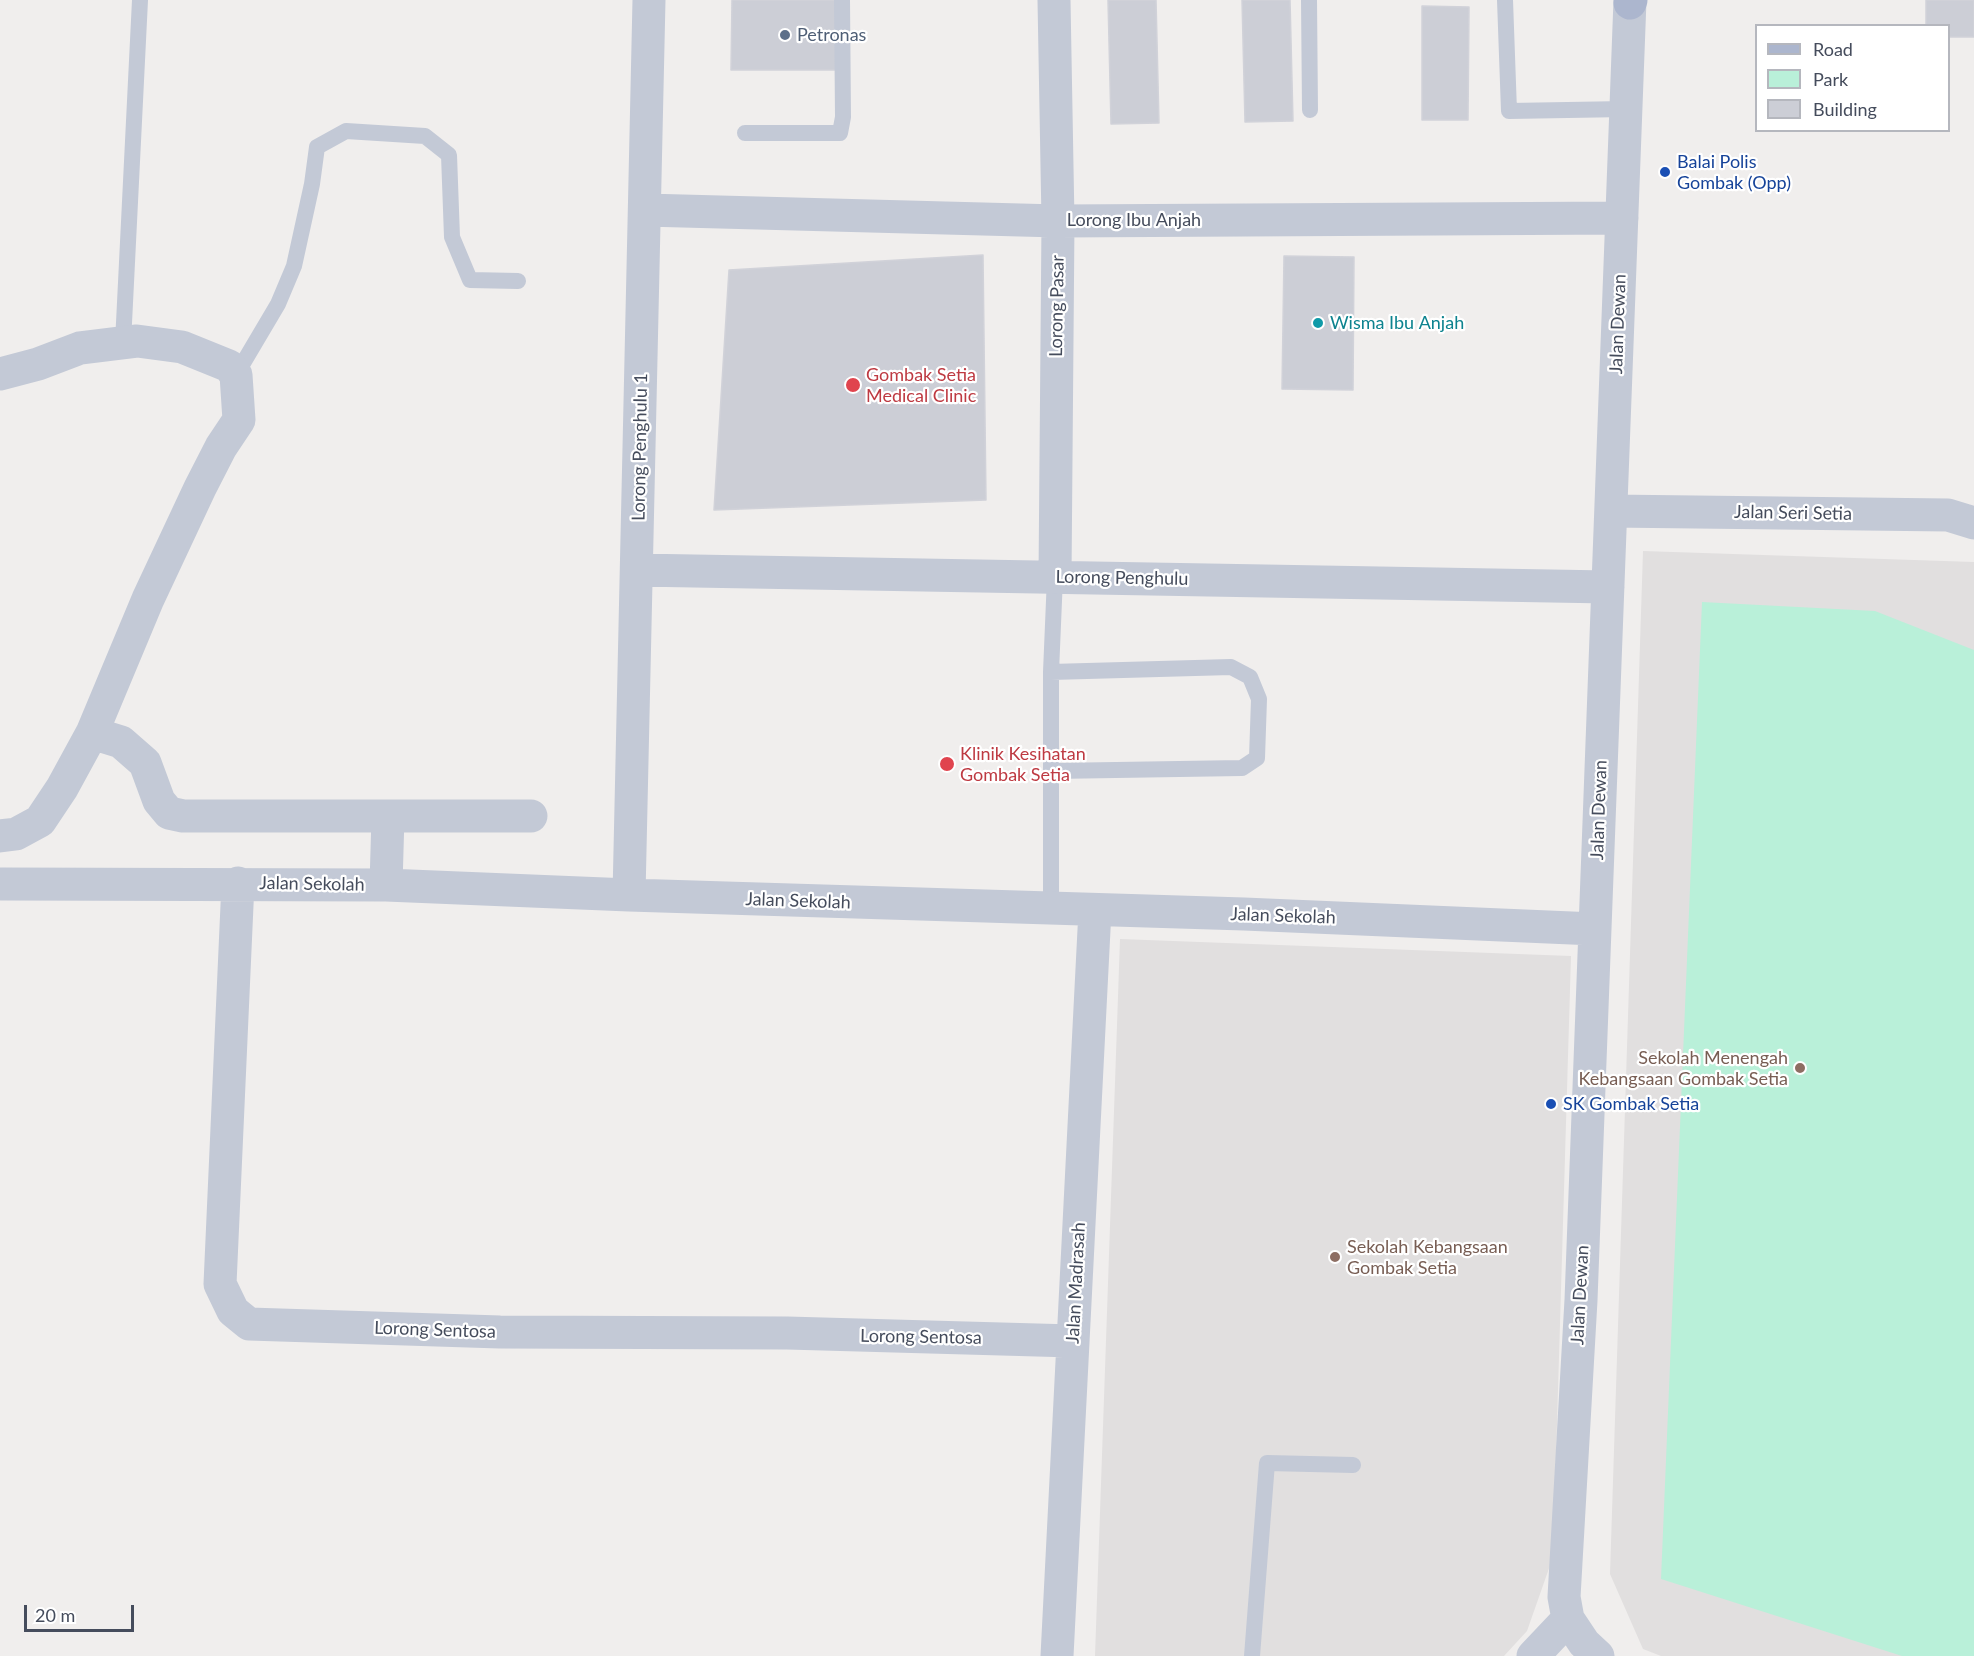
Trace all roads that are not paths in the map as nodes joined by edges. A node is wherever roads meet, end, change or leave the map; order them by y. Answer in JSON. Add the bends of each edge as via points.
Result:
{"nodes":[{"id":1,"x":140,"y":0,"type":"edge"},
{"id":2,"x":649,"y":0,"type":"edge"},
{"id":3,"x":842,"y":0,"type":"edge"},
{"id":4,"x":1054,"y":0,"type":"edge"},
{"id":5,"x":1309,"y":0,"type":"edge"},
{"id":6,"x":1505,"y":0,"type":"edge"},
{"id":7,"x":1630,"y":1,"type":"edge"},
{"id":8,"x":1626,"y":109,"type":"junction"},
{"id":9,"x":1310,"y":110,"type":"dead end"},
{"id":10,"x":745,"y":134,"type":"dead end"},
{"id":11,"x":645,"y":210,"type":"junction"},
{"id":12,"x":1622,"y":218,"type":"junction"},
{"id":13,"x":1058,"y":220,"type":"junction"},
{"id":14,"x":518,"y":281,"type":"dead end"},
{"id":15,"x":123,"y":343,"type":"junction"},
{"id":16,"x":0,"y":375,"type":"edge"},
{"id":17,"x":236,"y":375,"type":"junction"},
{"id":18,"x":1611,"y":510,"type":"junction"},
{"id":19,"x":1974,"y":523,"type":"edge"},
{"id":20,"x":637,"y":570,"type":"junction"},
{"id":21,"x":1055,"y":577,"type":"junction"},
{"id":22,"x":1608,"y":587,"type":"junction"},
{"id":23,"x":1051,"y":672,"type":"junction"},
{"id":24,"x":92,"y":733,"type":"junction"},
{"id":25,"x":1053,"y":771,"type":"junction"},
{"id":26,"x":388,"y":816,"type":"junction"},
{"id":27,"x":531,"y":816,"type":"dead end"},
{"id":28,"x":0,"y":836,"type":"edge"},
{"id":29,"x":238,"y":883,"type":"junction"},
{"id":30,"x":0,"y":884,"type":"edge"},
{"id":31,"x":386,"y":885,"type":"junction"},
{"id":32,"x":629,"y":895,"type":"junction"},
{"id":33,"x":1051,"y":909,"type":"junction"},
{"id":34,"x":1095,"y":910,"type":"junction"},
{"id":35,"x":1595,"y":929,"type":"junction"},
{"id":36,"x":1073,"y":1341,"type":"junction"},
{"id":37,"x":1353,"y":1465,"type":"dead end"},
{"id":38,"x":1568,"y":1619,"type":"junction"},
{"id":39,"x":1057,"y":1656,"type":"edge"},
{"id":40,"x":1252,"y":1656,"type":"edge"},
{"id":41,"x":1533,"y":1656,"type":"edge"},
{"id":42,"x":1598,"y":1656,"type":"edge"}],
"edges":[{"from":1,"to":15,"type":"lane"},
{"from":2,"to":11,"type":"street","name":"Lorong Penghulu 1"},
{"from":3,"to":10,"type":"lane","via":[[840,133]]},
{"from":4,"to":13,"type":"street","name":"Lorong Pasar"},
{"from":5,"to":9,"type":"lane"},
{"from":6,"to":8,"type":"lane","via":[[1509,111]]},
{"from":7,"to":8,"type":"street","name":"Jalan Dewan"},
{"from":8,"to":12,"type":"street","name":"Jalan Dewan"},
{"from":11,"to":13,"type":"street","name":"Lorong Ibu Anjah"},
{"from":11,"to":20,"type":"street","name":"Lorong Penghulu 1"},
{"from":12,"to":13,"type":"street","name":"Lorong Ibu Anjah"},
{"from":12,"to":18,"type":"street","name":"Jalan Dewan"},
{"from":13,"to":21,"type":"street","name":"Lorong Pasar"},
{"from":14,"to":17,"type":"lane","via":[[470,280],[452,237],[449,155],[425,136],[346,131],[317,147],[294,266],[278,304]]},
{"from":15,"to":16,"type":"street","via":[[80,348]]},
{"from":15,"to":17,"type":"street","via":[[138,341],[182,347],[229,366]]},
{"from":17,"to":24,"type":"street","via":[[239,420],[220,447],[153,589]]},
{"from":18,"to":19,"type":"street","name":"Jalan Seri Setia","via":[[1948,514]]},
{"from":18,"to":22,"type":"street","name":"Jalan Dewan"},
{"from":20,"to":21,"type":"street","name":"Lorong Penghulu"},
{"from":20,"to":32,"type":"street","name":"Lorong Penghulu 1"},
{"from":21,"to":22,"type":"street","name":"Lorong Penghulu"},
{"from":21,"to":23,"type":"lane"},
{"from":22,"to":35,"type":"street","name":"Jalan Dewan"},
{"from":23,"to":25,"type":"lane"},
{"from":23,"to":25,"type":"lane","via":[[1231,667],[1250,677],[1259,699],[1257,758],[1242,768]]},
{"from":24,"to":26,"type":"street","via":[[121,742],[145,763],[159,801],[169,813]]},
{"from":24,"to":28,"type":"street","via":[[40,821],[16,834]]},
{"from":25,"to":33,"type":"lane"},
{"from":26,"to":27,"type":"street"},
{"from":26,"to":31,"type":"street"},
{"from":29,"to":30,"type":"street","name":"Jalan Sekolah"},
{"from":29,"to":31,"type":"street","name":"Jalan Sekolah"},
{"from":29,"to":36,"type":"street","name":"Lorong Sentosa","via":[[220,1284],[233,1311],[249,1324]]},
{"from":31,"to":32,"type":"street","name":"Jalan Sekolah"},
{"from":32,"to":33,"type":"street","name":"Jalan Sekolah"},
{"from":33,"to":34,"type":"street","name":"Jalan Sekolah"},
{"from":34,"to":35,"type":"street","name":"Jalan Sekolah"},
{"from":34,"to":36,"type":"street","name":"Jalan Madrasah"},
{"from":35,"to":38,"type":"street","name":"Jalan Dewan","via":[[1581,1300],[1564,1597]]},
{"from":36,"to":39,"type":"street","name":"Jalan Madrasah"},
{"from":37,"to":40,"type":"lane","via":[[1267,1463]]},
{"from":38,"to":41,"type":"street"},
{"from":38,"to":42,"type":"street","name":"Jalan Dewan"}]}
